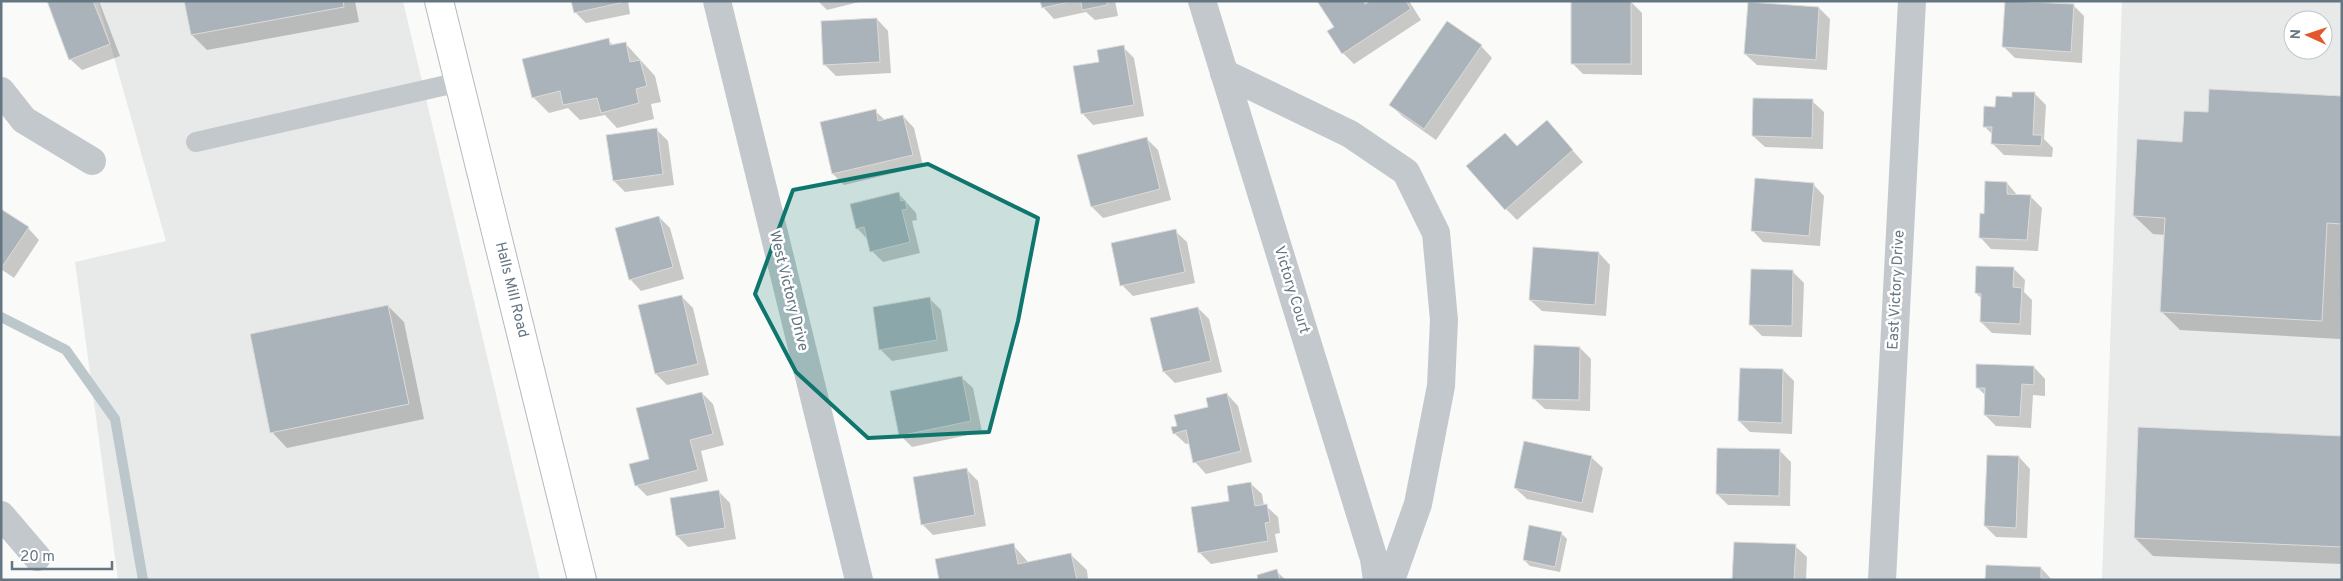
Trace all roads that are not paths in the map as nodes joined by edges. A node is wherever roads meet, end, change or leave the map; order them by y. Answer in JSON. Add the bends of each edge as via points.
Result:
{"nodes":[{"id":1,"x":439,"y":1,"type":"edge"},
{"id":2,"x":717,"y":1,"type":"edge"},
{"id":3,"x":1202,"y":1,"type":"edge"},
{"id":4,"x":1912,"y":1,"type":"edge"},
{"id":5,"x":1224,"y":73,"type":"junction"},
{"id":6,"x":460,"y":82,"type":"junction"},
{"id":7,"x":1,"y":91,"type":"edge"},
{"id":8,"x":196,"y":142,"type":"dead end"},
{"id":9,"x":92,"y":161,"type":"dead end"},
{"id":10,"x":1,"y":515,"type":"edge"},
{"id":11,"x":37,"y":557,"type":"dead end"},
{"id":12,"x":582,"y":580,"type":"edge"},
{"id":13,"x":859,"y":580,"type":"edge"},
{"id":14,"x":1377,"y":580,"type":"edge"},
{"id":15,"x":1391,"y":580,"type":"edge"},
{"id":16,"x":1882,"y":580,"type":"edge"}],
"edges":[{"from":1,"to":6,"type":"street","name":"Halls Mill Road"},
{"from":2,"to":13,"type":"street","name":"West Victory Drive"},
{"from":3,"to":5,"type":"street","name":"Victory Court"},
{"from":4,"to":16,"type":"street","name":"East Victory Drive"},
{"from":5,"to":14,"type":"street","name":"Victory Court","via":[[1374,559]]},
{"from":5,"to":15,"type":"street","via":[[1350,134],[1406,172],[1436,233],[1444,320],[1441,386],[1418,504]]},
{"from":6,"to":8,"type":"lane"},
{"from":6,"to":12,"type":"street","name":"Halls Mill Road"},
{"from":7,"to":9,"type":"street","via":[[24,120]]},
{"from":10,"to":11,"type":"street"}]}
